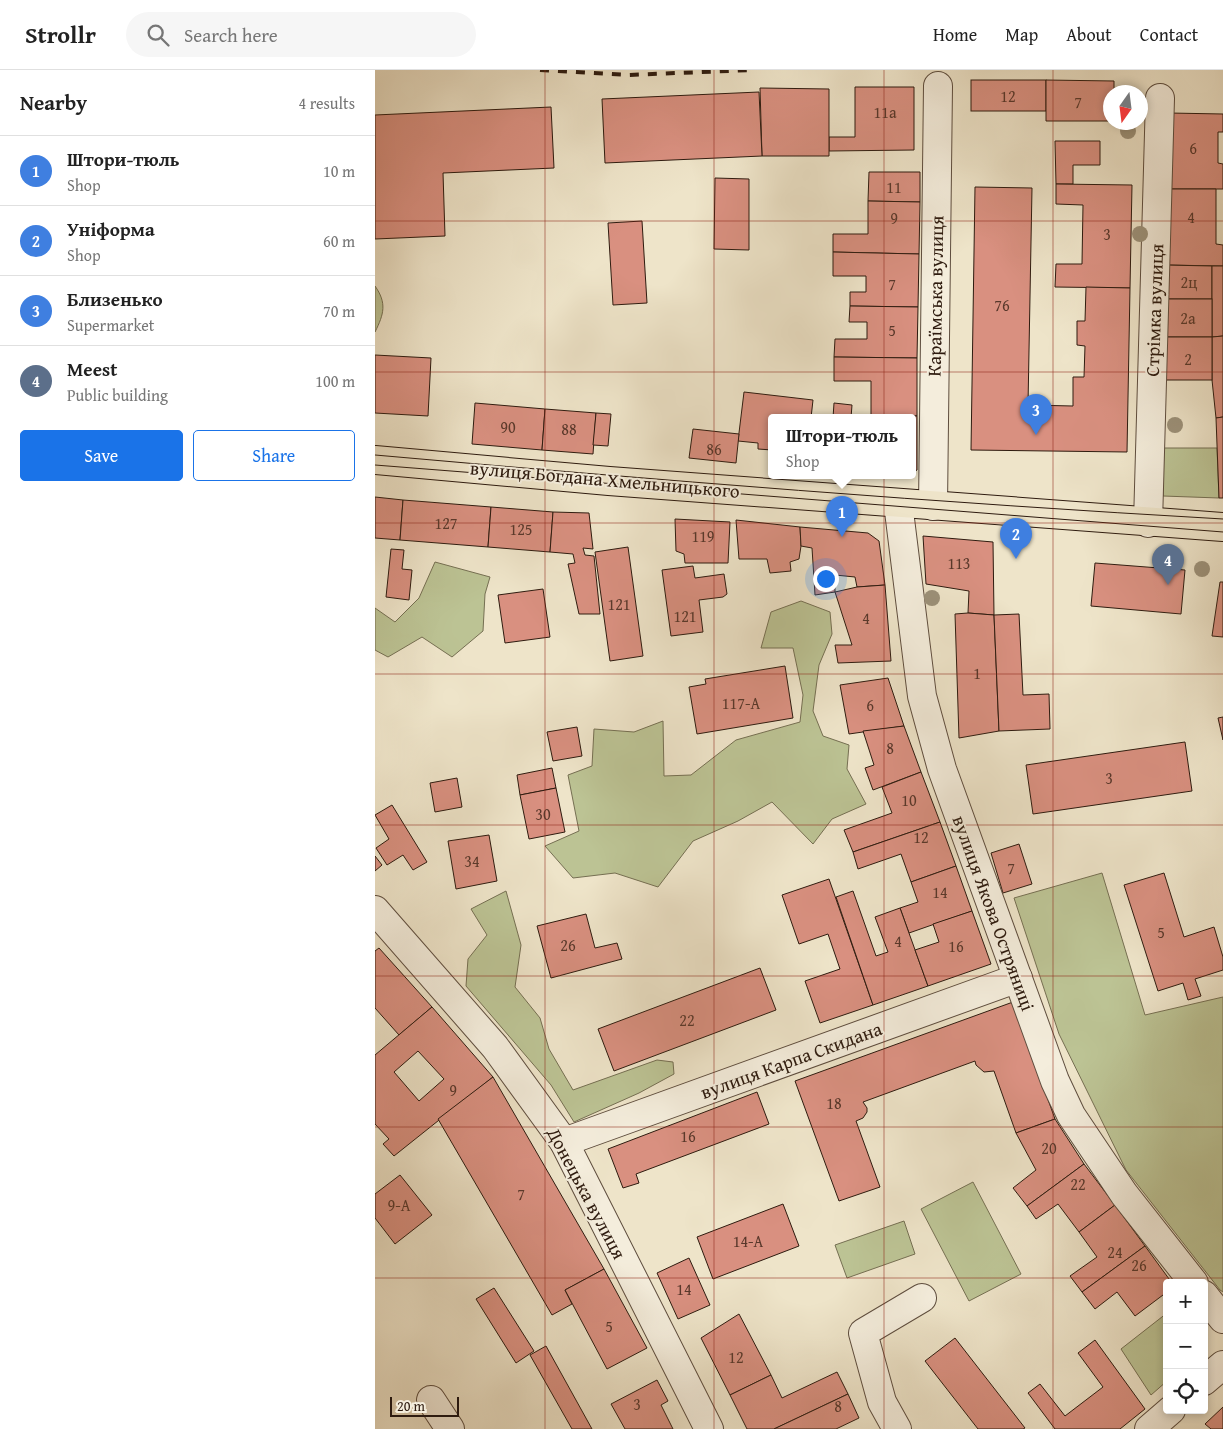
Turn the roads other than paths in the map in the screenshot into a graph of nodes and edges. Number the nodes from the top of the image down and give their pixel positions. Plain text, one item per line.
1 (938, 86) dead end
2 (1160, 98) dead end
3 (375, 460) edge
4 (898, 503) junction
5 (933, 506) junction
6 (1148, 523) junction
7 (1223, 527) edge
8 (375, 910) edge
9 (1018, 978) junction
10 (564, 1142) junction
11 (1191, 1279) edge
12 (922, 1298) dead end
13 (1208, 1300) edge
14 (1223, 1319) edge
15 (1223, 1365) edge
16 (1208, 1378) edge
17 (431, 1400) dead end
18 (1166, 1414) edge
19 (450, 1429) edge
20 (709, 1429) edge
21 (897, 1429) edge
22 (1149, 1429) edge

1 - 5 street, Караїмська вулиця
2 - 6 street, Стрімка вулиця
3 - 4 main road, вулиця Богдана Хмельницького
4 - 5 main road, вулиця Богдана Хмельницького
4 - 9 street, вулиця Якова Остряниці
5 - 6 main road, вулиця Богдана Хмельницького
6 - 7 main road, вулиця Богдана Хмельницького
8 - 10 street, Донецька вулиця
9 - 10 street, вулиця Карпа Скидана
9 - 11 street, вулиця Якова Остряниці
10 - 20 street, Донецька вулиця
12 - 21 street
13 - 14 street
15 - 16 street
17 - 19 street
18 - 22 street

